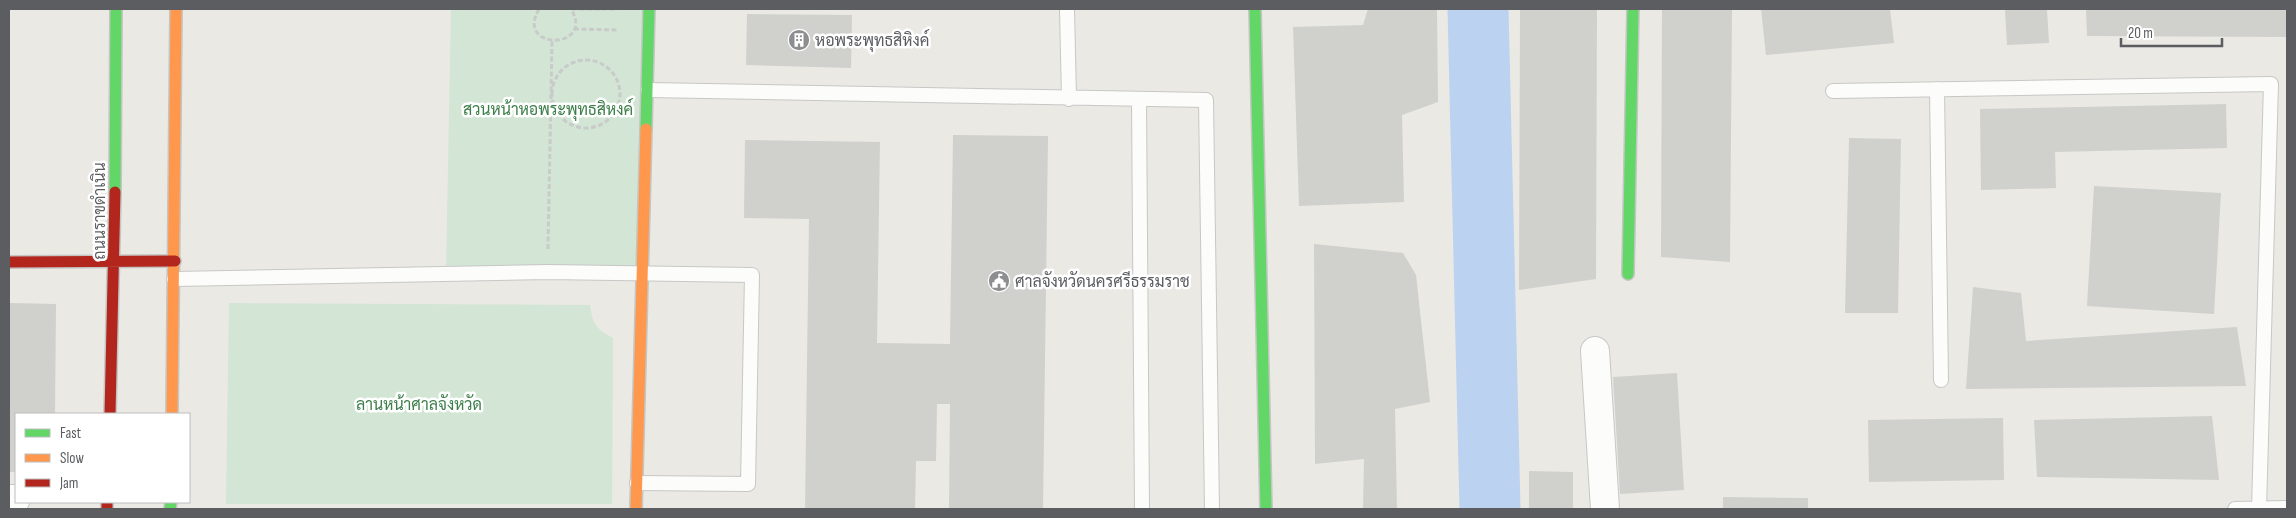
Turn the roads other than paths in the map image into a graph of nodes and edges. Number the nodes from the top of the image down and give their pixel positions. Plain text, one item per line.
1 (116, 9) edge
2 (176, 9) edge
3 (649, 9) edge
4 (1067, 9) edge
5 (1255, 9) edge
6 (1633, 9) edge
7 (1937, 89) junction
8 (648, 90) junction
9 (1833, 91) dead end
10 (1069, 99) junction
11 (1138, 99) junction
12 (115, 261) junction
13 (175, 261) junction
14 (9, 262) edge
15 (643, 273) junction
16 (1628, 274) dead end
17 (174, 279) junction
18 (1595, 351) dead end
19 (1941, 380) dead end
20 (110, 413) edge
21 (172, 413) edge
22 (637, 483) junction
23 (2287, 508) edge
24 (636, 509) edge
25 (1142, 509) edge
26 (1212, 509) edge
27 (1266, 509) edge
28 (1605, 509) edge
29 (2235, 509) edge
30 (2259, 509) edge

1 - 12 street, ถนนราขดำเนิน
2 - 13 street
3 - 8 street
4 - 10 lane
5 - 27 street
6 - 16 street
7 - 9 lane
7 - 19 lane
7 - 30 lane
8 - 10 lane
8 - 15 street
10 - 11 lane
11 - 25 lane
11 - 26 lane
12 - 13 street
12 - 14 street
12 - 20 street, ถนนราขดำเนิน
13 - 17 street
15 - 17 lane
15 - 22 street
15 - 22 lane
17 - 21 street
18 - 28 street
22 - 24 street
23 - 30 lane
29 - 30 lane

